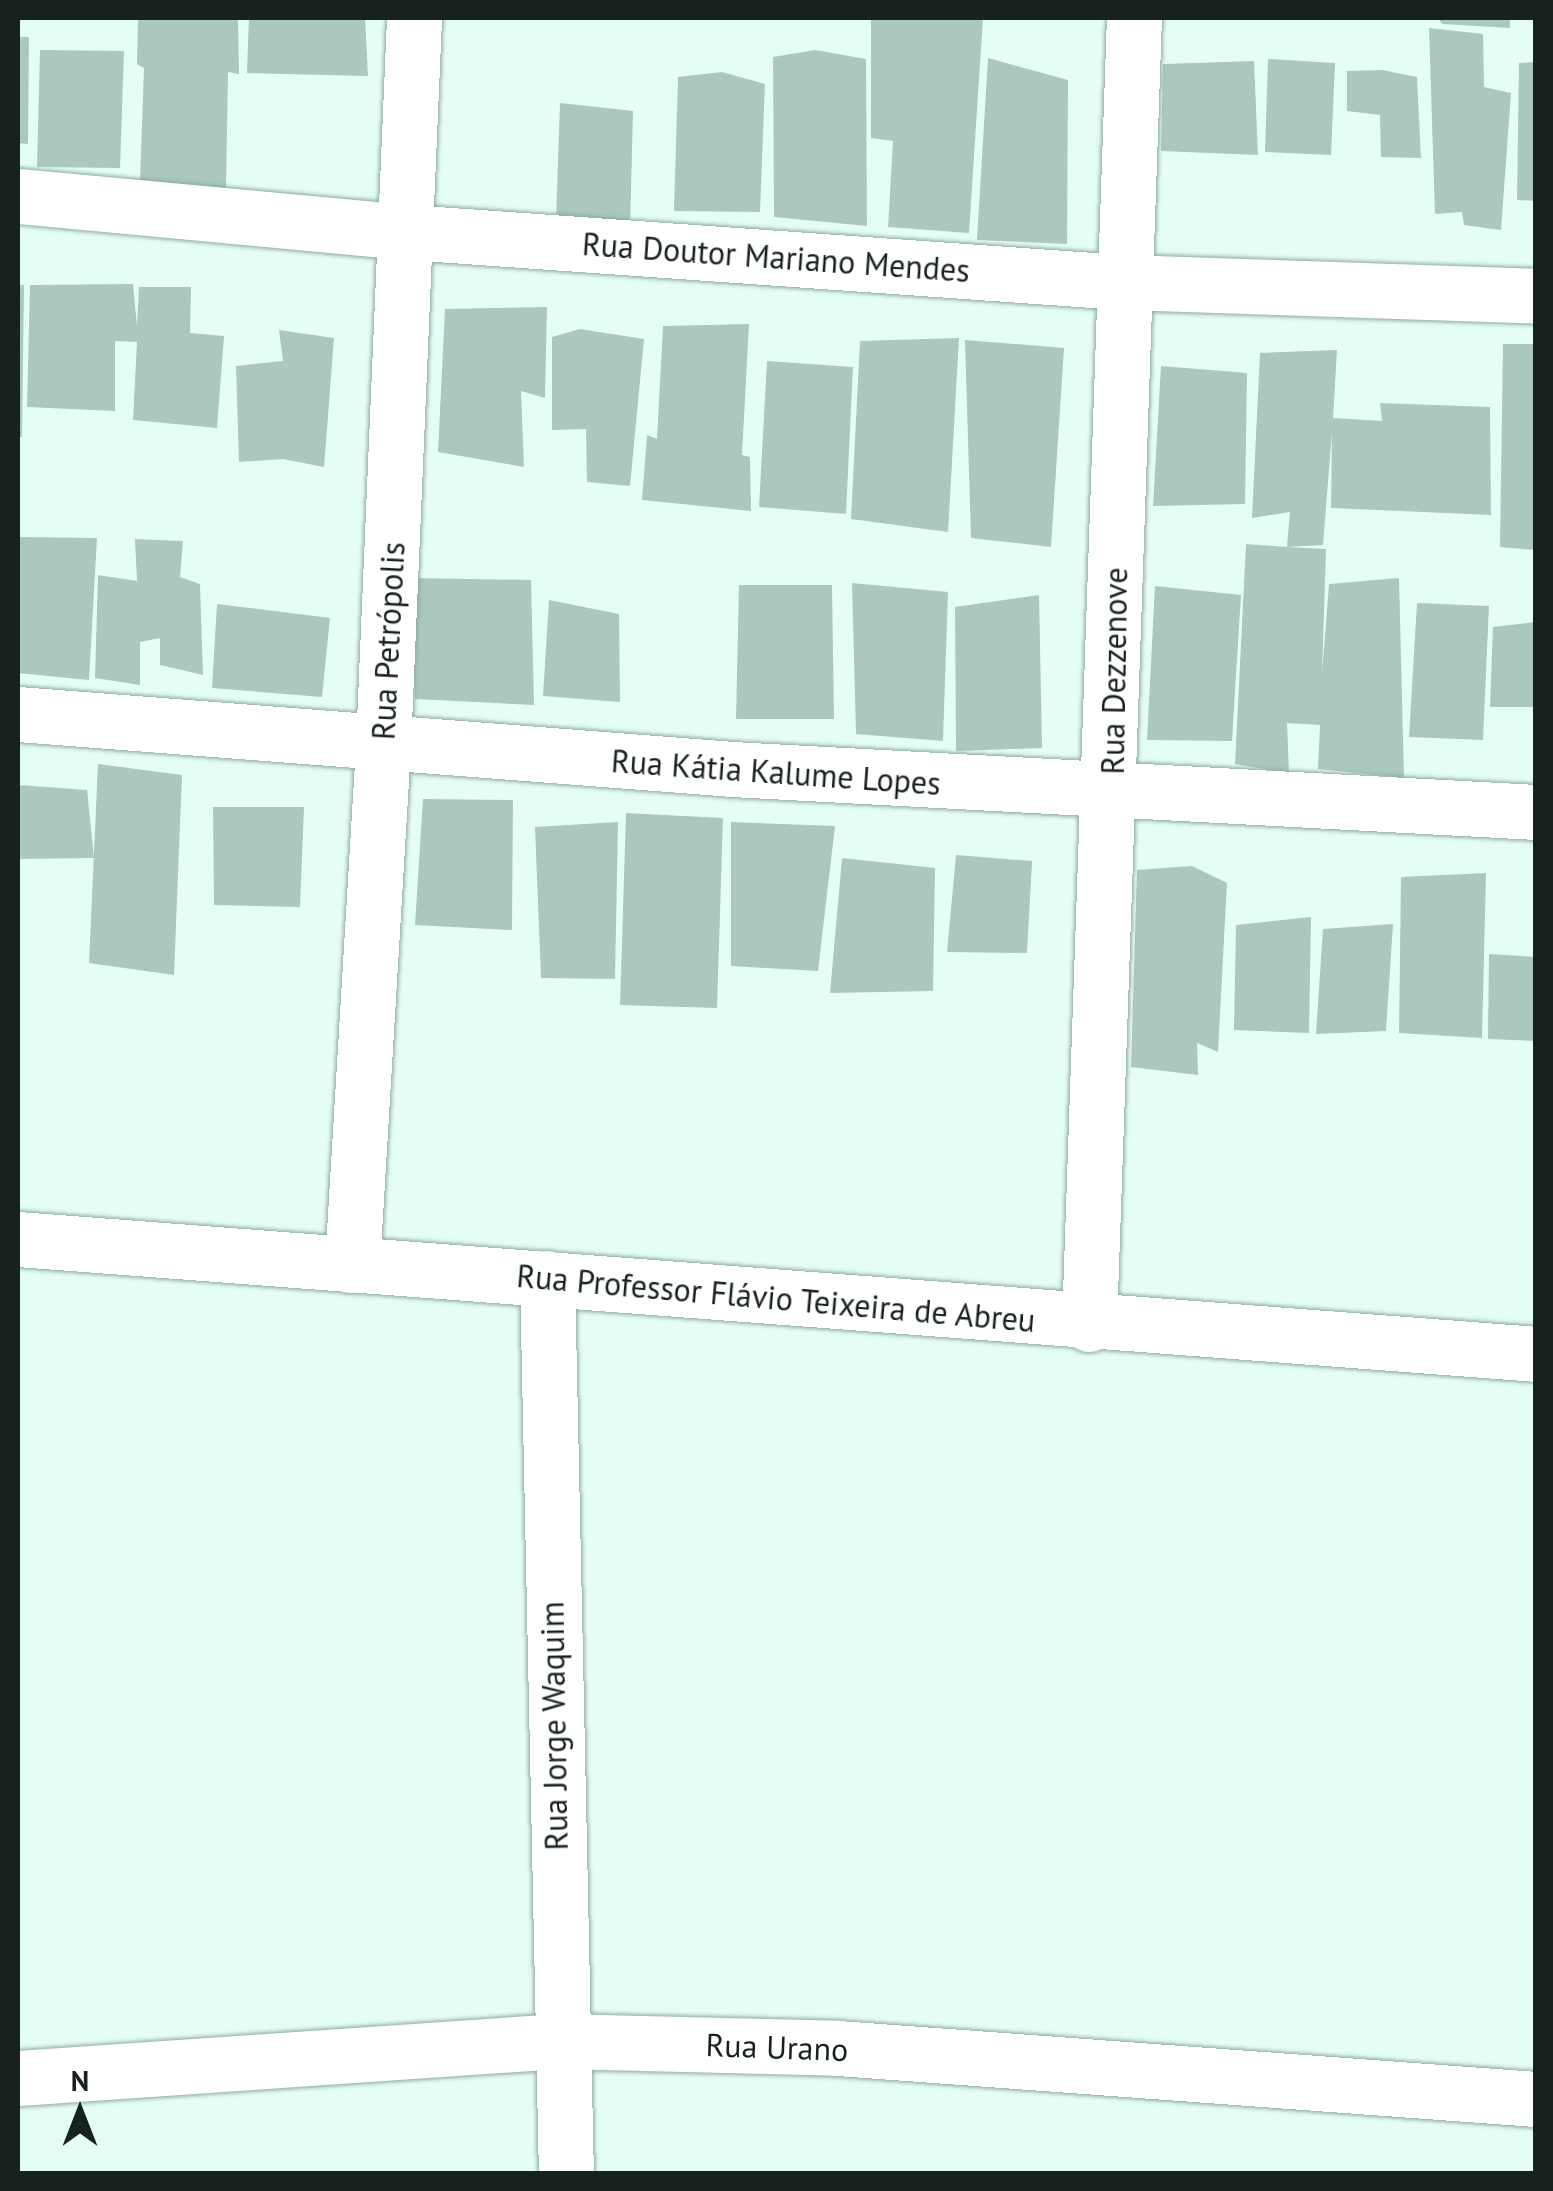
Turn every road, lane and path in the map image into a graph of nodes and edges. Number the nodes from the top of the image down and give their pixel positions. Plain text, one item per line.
1 (414, 18) edge
2 (1134, 18) edge
3 (18, 196) edge
4 (408, 232) junction
5 (1122, 282) junction
6 (1536, 296) edge
7 (18, 714) edge
8 (384, 746) junction
9 (1111, 793) junction
10 (1536, 812) edge
11 (18, 1239) edge
12 (352, 1265) junction
13 (547, 1278) junction
14 (1089, 1324) junction
15 (1536, 1354) edge
16 (560, 2042) junction
17 (18, 2078) edge
18 (1536, 2099) edge
19 (566, 2174) edge

1 - 4 street, Rua Petrópolis
2 - 5 street, Rua Dezzenove
3 - 4 street, Rua Doutor Mariano Mendes
4 - 5 street, Rua Doutor Mariano Mendes
4 - 8 street, Rua Petrópolis
5 - 6 street, Rua Doutor Mariano Mendes
5 - 9 street, Rua Dezzenove
7 - 8 street, Rua Kátia Kalume Lopes
8 - 9 street, Rua Kátia Kalume Lopes
8 - 12 street, Rua Petrópolis
9 - 10 street, Rua Kátia Kalume Lopes
9 - 14 street, Rua Dezzenove
11 - 12 street, Rua Professor Flávio Teixeira de Abreu
12 - 13 street, Rua Professor Flávio Teixeira de Abreu
13 - 14 street, Rua Professor Flávio Teixeira de Abreu
13 - 16 street, Rua Jorge Waquim
14 - 15 street, Rua Professor Flávio Teixeira de Abreu
16 - 17 street, Rua Urano
16 - 18 street, Rua Urano
16 - 19 street, Rua Jorge Waquim

